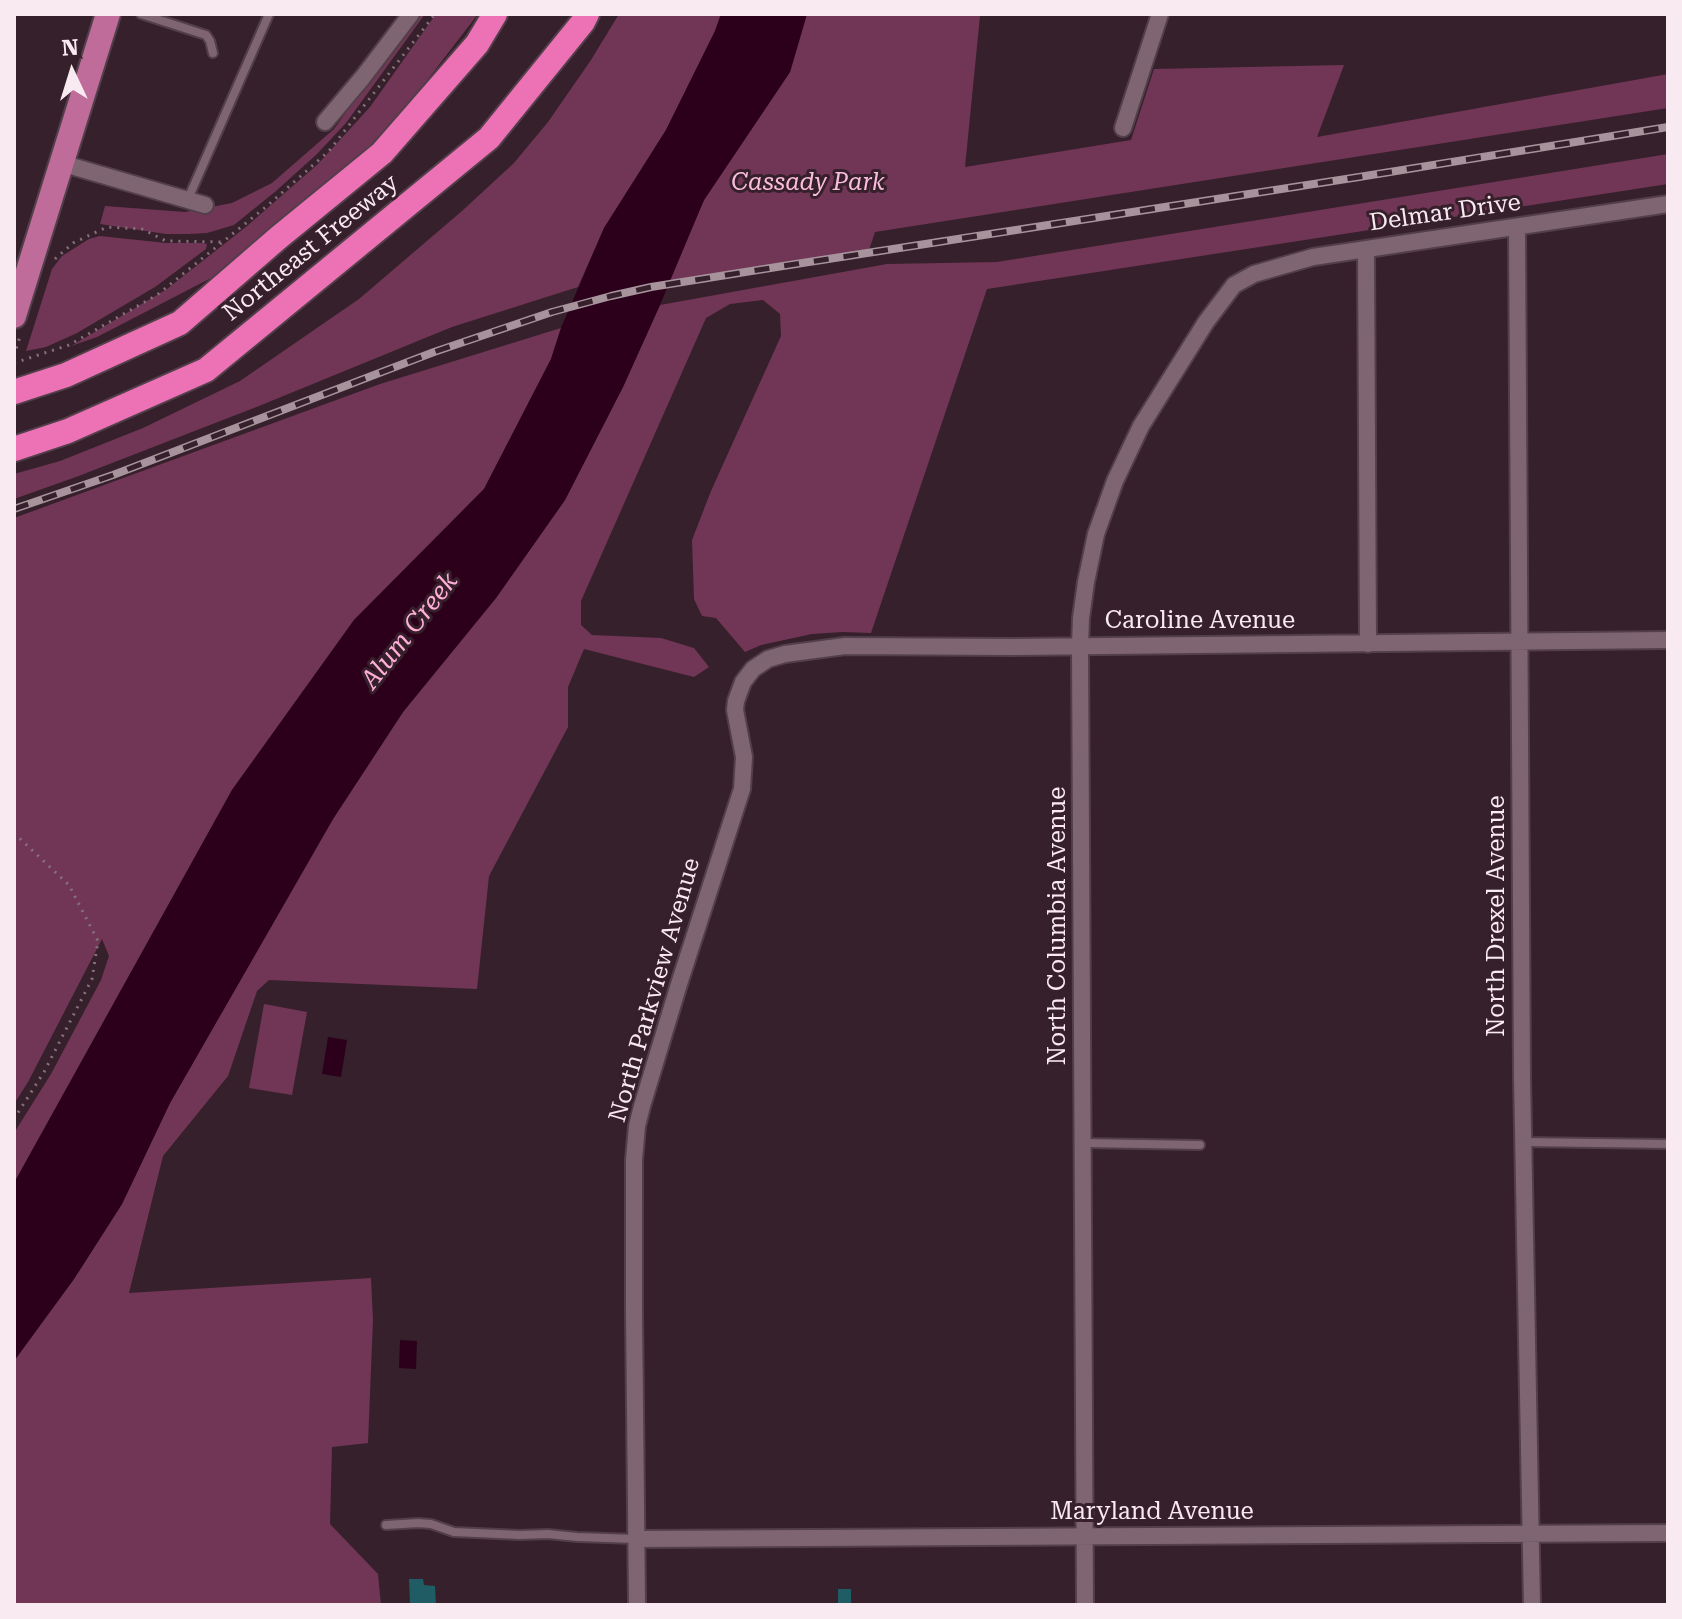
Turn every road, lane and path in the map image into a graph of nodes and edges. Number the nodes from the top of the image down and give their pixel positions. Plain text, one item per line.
1 (108, 14) edge
2 (141, 14) edge
3 (269, 14) edge
4 (411, 14) edge
5 (495, 14) edge
6 (587, 14) edge
7 (1160, 14) edge
8 (213, 53) dead end
9 (325, 122) dead end
10 (1123, 128) dead end
11 (61, 163) junction
12 (188, 200) junction
13 (1668, 204) edge
14 (205, 205) dead end
15 (1517, 227) junction
16 (1366, 249) junction
17 (32, 262) edge
18 (1234, 285) joint
19 (19, 320) edge
20 (14, 356) edge
21 (14, 363) edge
22 (14, 392) edge
23 (14, 449) edge
24 (1668, 640) edge
25 (1519, 641) junction
26 (1368, 644) junction
27 (1080, 646) junction
28 (743, 682) joint
29 (14, 833) edge
30 (14, 1119) edge
31 (1523, 1142) junction
32 (1083, 1143) junction
33 (1668, 1144) edge
34 (1200, 1145) dead end
35 (386, 1525) dead end
36 (1668, 1533) edge
37 (1530, 1534) junction
38 (1085, 1537) junction
39 (636, 1539) junction
40 (637, 1605) edge
41 (1085, 1605) edge
42 (1532, 1605) edge

1 - 11 main road
2 - 8 lane
3 - 12 lane
4 - 9 street
5 - 22 highway, Northeast Freeway
6 - 23 highway, Northeast Freeway
7 - 10 street
11 - 12 street
11 - 17 main road
12 - 14 street
13 - 15 street, Delmar Drive
15 - 16 street, Delmar Drive
15 - 25 street, North Drexel Avenue
16 - 18 street, Delmar Drive
16 - 26 street
17 - 19 main road
17 - 21 path
18 - 27 street, North Columbia Avenue
19 - 20 path
24 - 25 street, Caroline Avenue
25 - 26 street, Caroline Avenue
25 - 31 street, North Drexel Avenue
26 - 27 street, Caroline Avenue
27 - 28 street, Caroline Avenue
27 - 32 street, North Columbia Avenue
28 - 39 street, North Parkview Avenue
29 - 30 path
31 - 33 lane
31 - 37 street, North Drexel Avenue
32 - 34 lane
32 - 38 street, North Columbia Avenue
35 - 39 lane
36 - 37 street, Maryland Avenue
37 - 38 street, Maryland Avenue
37 - 42 street, North Drexel Avenue
38 - 39 street, Maryland Avenue
38 - 41 street, North Columbia Avenue
39 - 40 street, North Parkview Avenue

